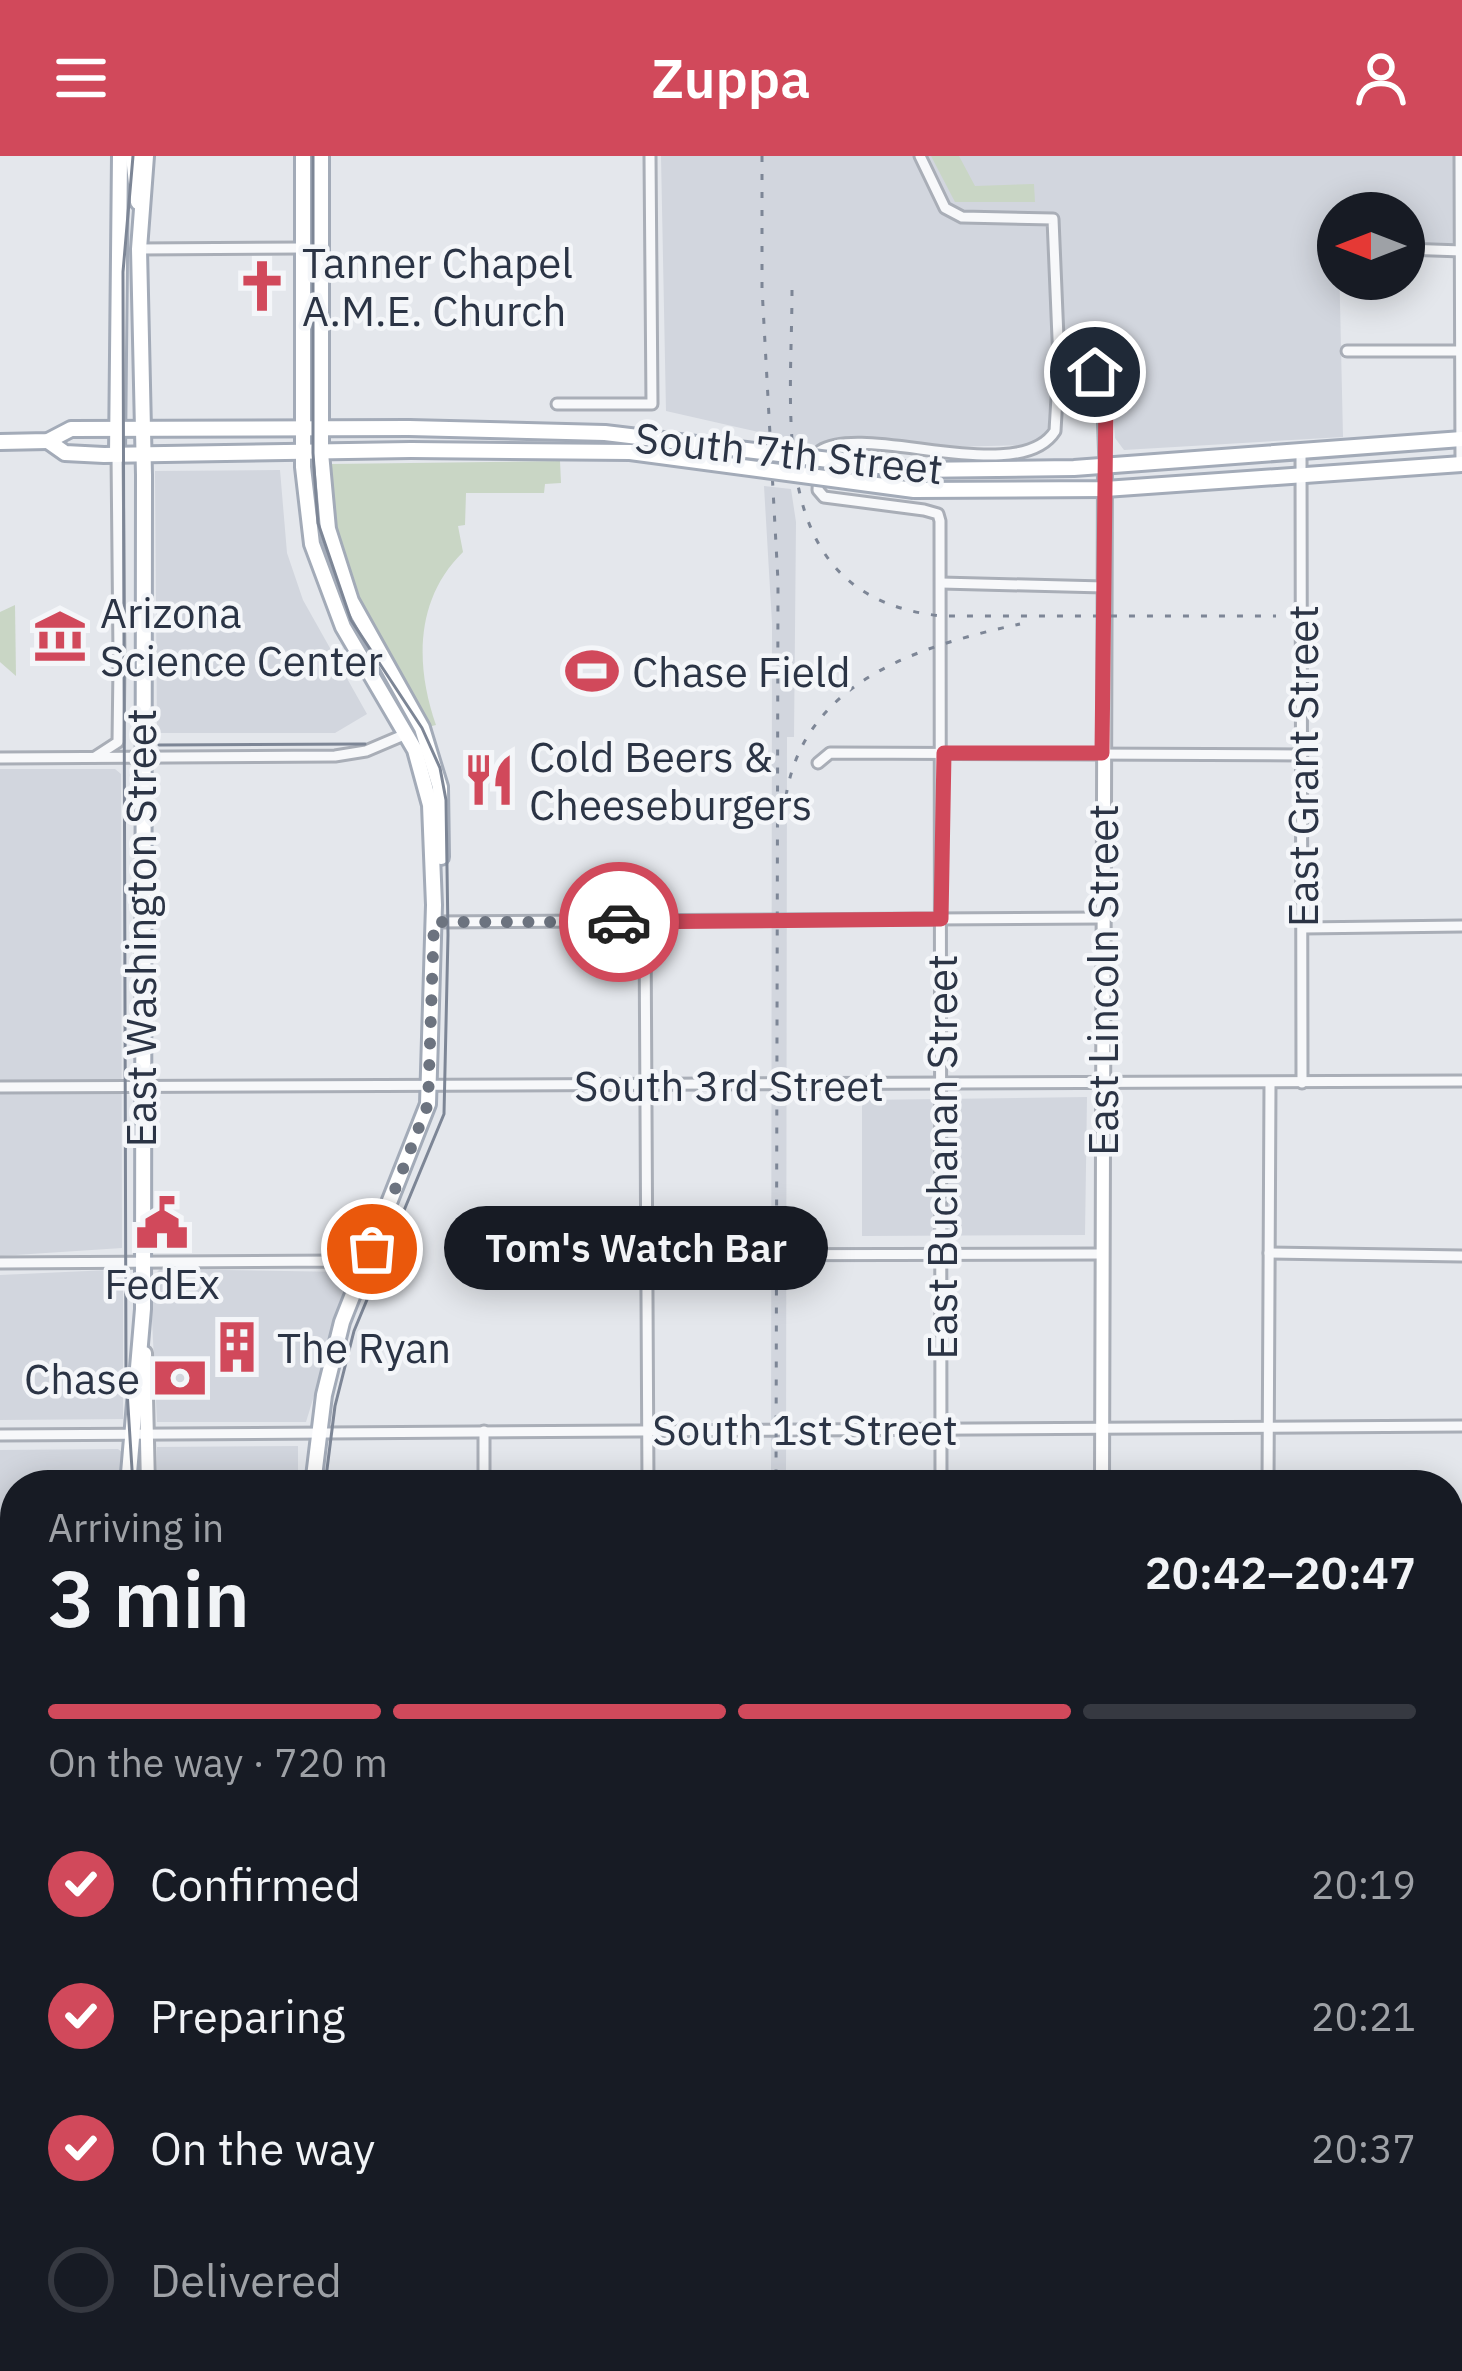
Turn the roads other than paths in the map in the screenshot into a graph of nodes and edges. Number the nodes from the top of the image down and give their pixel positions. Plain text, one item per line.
1 (120, 156) edge
2 (134, 156) edge
3 (146, 156) edge
4 (303, 156) edge
5 (321, 156) edge
6 (650, 156) edge
7 (920, 156) edge
8 (1460, 156) edge
9 (303, 248) junction
10 (139, 249) junction
11 (1425, 250) edge
12 (1461, 251) edge
13 (1347, 351) dead end
14 (1461, 351) edge
15 (1059, 362) junction
16 (557, 404) dead end
17 (303, 426) junction
18 (321, 426) junction
19 (116, 428) junction
20 (142, 428) junction
21 (1462, 439) edge
22 (48, 441) junction
23 (0, 442) edge
24 (1301, 450) junction
25 (321, 453) junction
26 (303, 454) junction
27 (117, 455) junction
28 (143, 455) junction
29 (1462, 464) edge
30 (1105, 465) junction
31 (1302, 476) junction
32 (1105, 489) junction
33 (941, 583) junction
34 (1105, 587) junction
35 (415, 730) junction
36 (944, 753) junction
37 (1102, 753) junction
38 (1302, 755) junction
39 (141, 757) junction
40 (0, 758) edge
41 (95, 758) junction
42 (818, 764) dead end
43 (434, 914) junction
44 (1103, 918) junction
45 (941, 919) junction
46 (645, 922) junction
47 (1462, 926) edge
48 (1303, 928) junction
49 (1462, 1081) edge
50 (1270, 1083) junction
51 (1302, 1083) junction
52 (941, 1084) junction
53 (1102, 1084) junction
54 (647, 1085) junction
55 (0, 1087) edge
56 (140, 1087) junction
57 (431, 1087) junction
58 (1269, 1253) junction
59 (941, 1254) junction
60 (1101, 1254) junction
61 (646, 1255) junction
62 (1462, 1256) edge
63 (140, 1261) junction
64 (0, 1263) edge
65 (363, 1268) junction
66 (1268, 1425) junction
67 (1462, 1426) edge
68 (1101, 1427) junction
69 (941, 1429) junction
70 (648, 1430) junction
71 (484, 1431) junction
72 (319, 1434) junction
73 (140, 1435) junction
74 (0, 1436) edge
75 (132, 1470) edge
76 (146, 1470) edge
77 (315, 1470) edge
78 (484, 1470) edge
79 (648, 1470) edge
80 (941, 1470) edge
81 (1102, 1470) edge
82 (1268, 1470) edge

1 - 19 main road, East Washington Street
2 - 10 main road
3 - 10 main road, East Washington Street
4 - 9 main road
5 - 18 main road
6 - 16 street
7 - 15 street
8 - 12 street
9 - 10 street
9 - 17 main road
10 - 20 main road, East Washington Street
11 - 12 street
12 - 14 street
13 - 14 street
14 - 21 street
15 - 30 street, East Lincoln Street
15 - 33 street, East Buchanan Street
17 - 18 main road, South 7th Street
17 - 20 main road, South 7th Street
17 - 26 main road
18 - 25 main road
18 - 30 main road, South 7th Street, bridge
19 - 20 main road, South 7th Street
19 - 22 main road, South 7th Street
19 - 27 main road, East Washington Street
20 - 28 main road, East Washington Street
21 - 24 main road, South 7th Street
21 - 29 street
22 - 23 main road
22 - 27 main road, South 7th Street
24 - 30 main road, South 7th Street
24 - 31 street, East Grant Street
25 - 26 main road, South 7th Street
25 - 32 main road, South 7th Street, bridge
25 - 35 main road
26 - 28 main road, South 7th Street
26 - 35 main road
27 - 28 main road, South 7th Street
27 - 41 street, East Washington Street
28 - 39 main road, East Washington Street
29 - 31 main road, South 7th Street
30 - 32 main road, East Lincoln Street
31 - 32 main road, South 7th Street
31 - 38 street, East Grant Street
32 - 34 main road, East Lincoln Street
33 - 34 street
33 - 36 street, East Buchanan Street
34 - 37 main road, East Lincoln Street
35 - 39 street
35 - 43 main road
36 - 37 street
36 - 42 street
36 - 45 street, East Buchanan Street
37 - 38 street
37 - 44 main road, East Lincoln Street
38 - 48 street, East Grant Street
39 - 41 street
39 - 56 main road, East Washington Street
40 - 41 street
43 - 46 street
43 - 57 main road
44 - 45 street
44 - 53 main road, East Lincoln Street
45 - 46 street
45 - 52 street, East Buchanan Street
46 - 54 street
47 - 48 street
48 - 51 street, East Grant Street
49 - 51 street, South 3rd Street
50 - 51 street, South 3rd Street
50 - 53 street, South 3rd Street
50 - 58 street
52 - 53 street, South 3rd Street
52 - 54 street, South 3rd Street
52 - 59 street, East Buchanan Street
53 - 60 main road, East Lincoln Street
54 - 57 street, South 3rd Street
54 - 61 street
55 - 56 street, South 3rd Street
56 - 57 street, South 3rd Street
56 - 63 main road, East Washington Street
57 - 65 main road
58 - 62 street
58 - 66 street
59 - 60 street
59 - 61 street
59 - 69 street, East Buchanan Street
60 - 68 main road, East Lincoln Street
61 - 70 street
63 - 64 street
63 - 65 street
63 - 73 main road, East Washington Street
65 - 72 main road
66 - 67 street, South 1st Street
66 - 68 street, South 1st Street
66 - 82 street
68 - 69 street, South 1st Street
68 - 81 main road, East Lincoln Street
69 - 70 street, South 1st Street
69 - 80 street, East Buchanan Street
70 - 71 street, South 1st Street
70 - 79 street
71 - 72 street, South 1st Street
71 - 78 street
72 - 73 street, South 1st Street
72 - 77 main road
73 - 74 street, South 1st Street
73 - 75 main road, East Washington Street
73 - 76 main road

